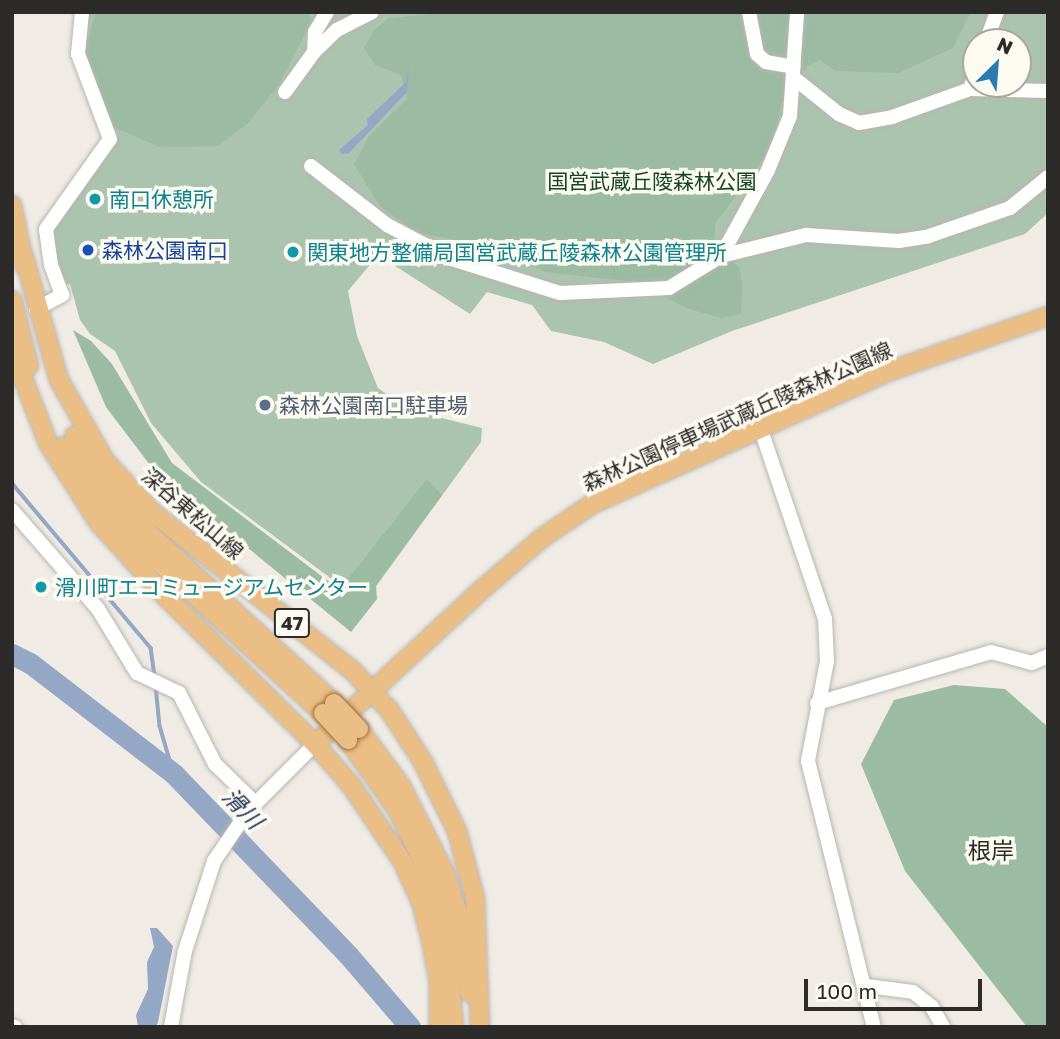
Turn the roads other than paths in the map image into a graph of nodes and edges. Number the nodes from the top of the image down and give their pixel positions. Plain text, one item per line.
1 (82, 12) edge
2 (327, 12) edge
3 (372, 12) edge
4 (749, 12) edge
5 (797, 12) edge
6 (314, 52) junction
7 (794, 73) junction
8 (285, 92) dead end
9 (962, 92) edge
10 (311, 166) dead end
11 (1048, 177) edge
12 (12, 205) edge
13 (721, 256) junction
14 (24, 257) junction
15 (12, 300) edge
16 (36, 309) junction
17 (1048, 316) edge
18 (12, 350) edge
19 (760, 427) junction
20 (12, 510) edge
21 (1048, 656) edge
22 (374, 692) junction
23 (817, 703) junction
24 (328, 708) junction
25 (354, 734) junction
26 (315, 744) junction
27 (250, 808) junction
28 (867, 986) junction
29 (171, 1027) edge
30 (439, 1027) edge
31 (454, 1027) edge
32 (470, 1027) edge
33 (480, 1027) edge
34 (874, 1027) edge
35 (943, 1027) edge

1 - 16 street
2 - 6 street
3 - 6 street
4 - 7 street
5 - 7 street
6 - 8 street
7 - 9 street
7 - 13 street
10 - 13 street
11 - 13 street
12 - 14 main road, 深谷東松山線 / 47
14 - 16 main road, 深谷東松山線 / 47
14 - 24 main road, 深谷東松山線 / 47
15 - 24 main road, 深谷東松山線 / 47
16 - 22 main road, 深谷東松山線 / 47
17 - 19 main road, 森林公園停車場武蔵丘陵森林公園線
18 - 26 main road
19 - 22 main road, 森林公園停車場武蔵丘陵森林公園線
19 - 23 street
20 - 27 street
21 - 23 street
22 - 26 main road, 森林公園停車場武蔵丘陵森林公園線
22 - 33 main road, 深谷東松山線 / 47
23 - 28 street
24 - 25 main road, 深谷東松山線 / 47, bridge
25 - 31 main road, 深谷東松山線 / 47
25 - 32 main road, 深谷東松山線 / 47
26 - 27 street
26 - 30 main road
27 - 29 street
28 - 34 street
28 - 35 street

